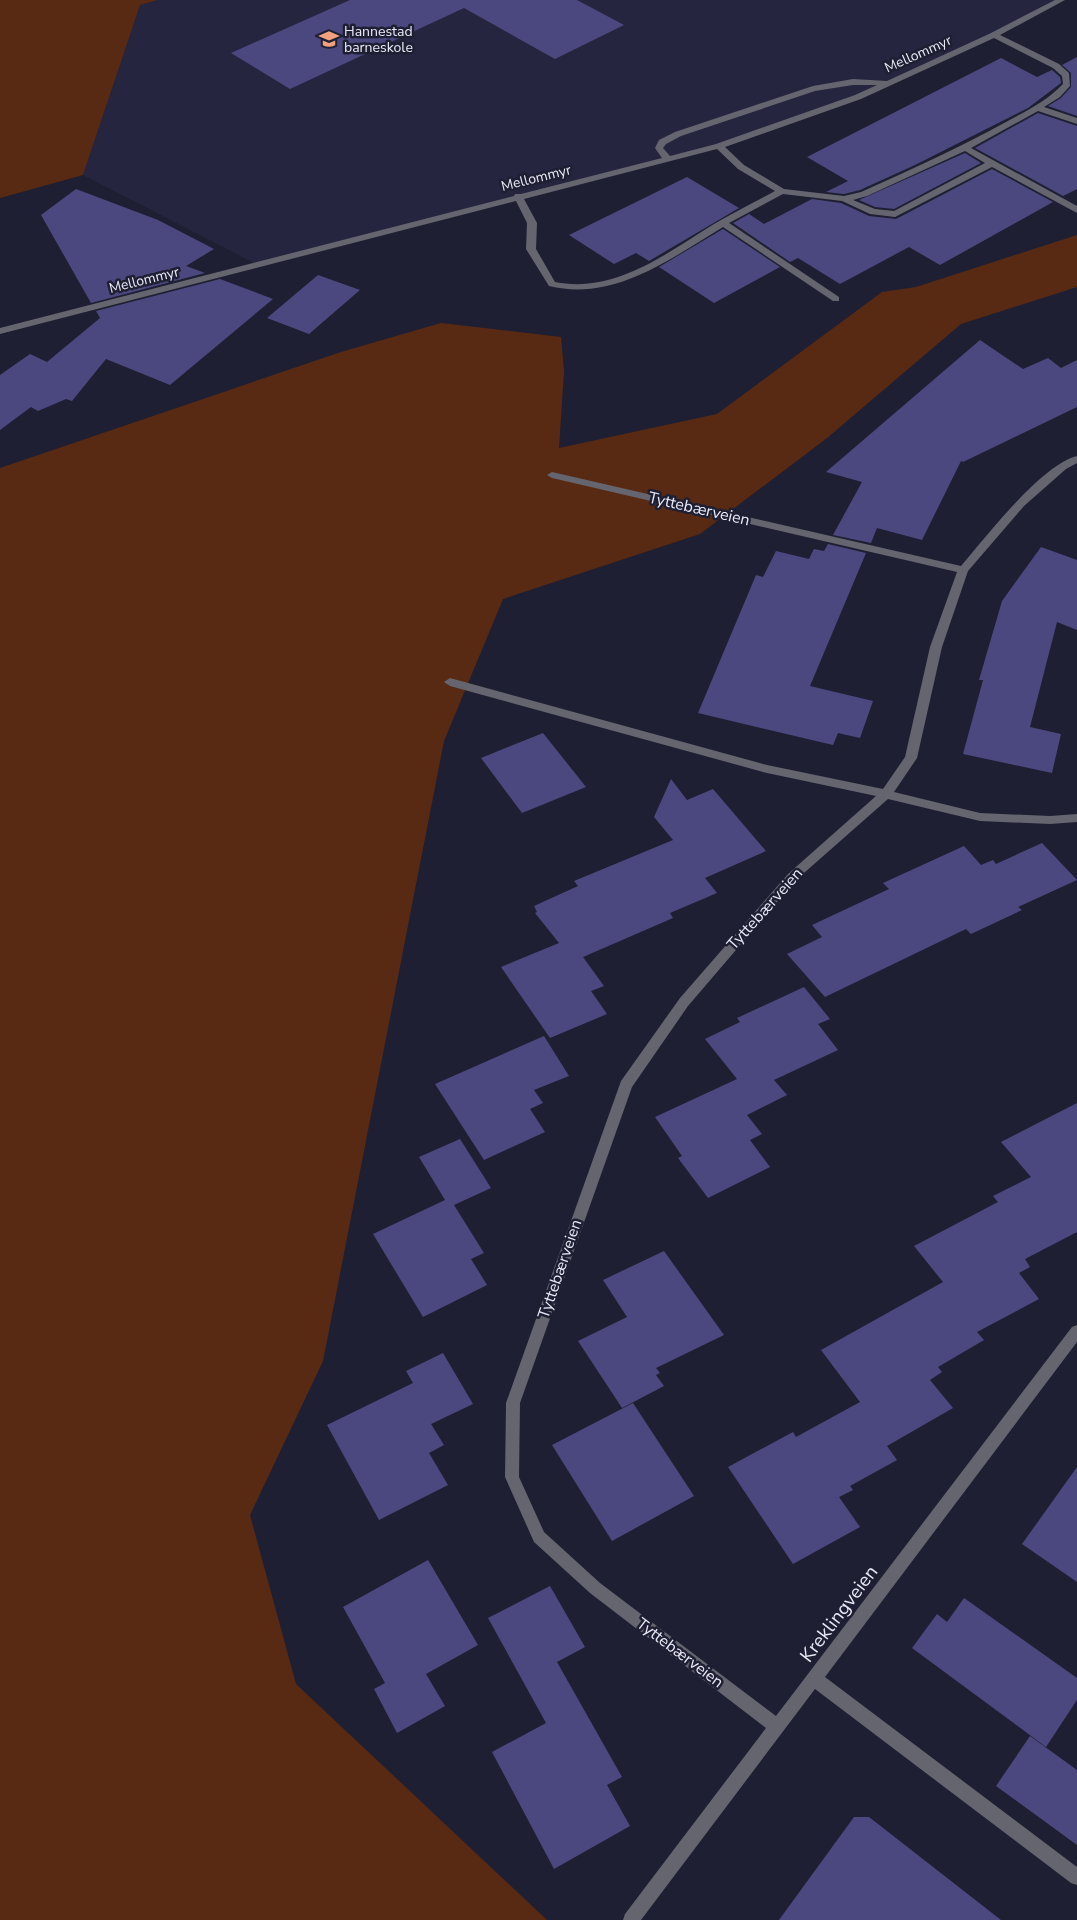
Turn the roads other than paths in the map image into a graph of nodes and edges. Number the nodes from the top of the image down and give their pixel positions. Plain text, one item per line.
1 (1061, 0) edge
2 (994, 35) junction
3 (888, 83) junction
4 (1037, 108) junction
5 (1077, 121) edge
6 (719, 146) junction
7 (965, 148) junction
8 (668, 159) junction
9 (992, 163) junction
10 (782, 191) junction
11 (518, 196) junction
12 (844, 199) junction
13 (1077, 210) edge
14 (723, 223) junction
15 (836, 298) dead end
16 (0, 331) edge
17 (1077, 459) edge
18 (552, 475) dead end
19 (963, 570) junction
20 (450, 682) dead end
21 (886, 794) junction
22 (1077, 818) edge
23 (1077, 1331) edge
24 (816, 1679) junction
25 (778, 1727) junction
26 (1077, 1878) edge
27 (631, 1920) edge

1 - 2 street, Mellommyr
2 - 3 street, Mellommyr
2 - 4 street
3 - 6 street, Mellommyr
3 - 8 street
4 - 5 street
4 - 7 street
6 - 8 street, Mellommyr
6 - 10 street
7 - 9 street
7 - 12 street
8 - 11 street, Mellommyr
9 - 12 street
9 - 13 street
10 - 12 street
10 - 14 street
11 - 14 street
11 - 16 street, Mellommyr
14 - 15 street
17 - 19 street, Tyttebærveien
18 - 19 street, Tyttebærveien
19 - 21 street, Tyttebærveien
20 - 21 street
21 - 22 street
21 - 25 street, Tyttebærveien
23 - 24 street, Kreklingveien
24 - 25 street, Kreklingveien
24 - 26 street
25 - 27 street, Kreklingveien

